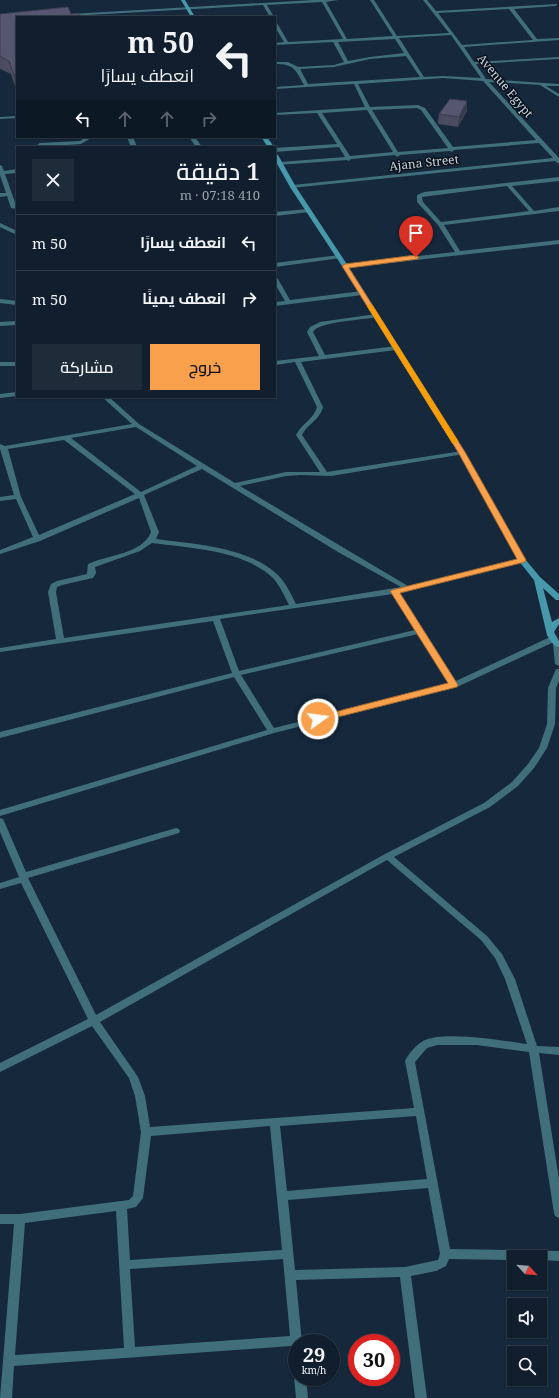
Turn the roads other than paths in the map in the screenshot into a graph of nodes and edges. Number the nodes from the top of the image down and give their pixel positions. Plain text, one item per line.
1 (183, 0) edge
2 (336, 0) edge
3 (372, 0) edge
4 (425, 0) edge
5 (551, 0) edge
6 (323, 1) edge
7 (278, 2) edge
8 (264, 4) junction
9 (555, 5) junction
10 (188, 8) junction
11 (510, 8) junction
12 (559, 9) edge
13 (435, 12) junction
14 (63, 16) edge
15 (192, 16) edge
16 (271, 16) edge
17 (276, 25) edge
18 (452, 34) junction
19 (396, 37) junction
20 (559, 39) edge
21 (346, 40) junction
22 (335, 41) junction
23 (536, 41) junction
24 (276, 44) edge
25 (287, 44) junction
26 (461, 46) junction
27 (408, 54) junction
28 (559, 58) edge
29 (276, 63) edge
30 (347, 63) junction
31 (472, 63) junction
32 (296, 68) junction
33 (422, 77) junction
34 (484, 79) junction
35 (355, 82) junction
36 (541, 84) junction
37 (559, 85) edge
38 (307, 86) junction
39 (276, 88) edge
40 (559, 96) edge
41 (368, 108) junction
42 (319, 112) junction
43 (276, 114) edge
44 (16, 117) edge
45 (0, 118) edge
46 (88, 138) edge
47 (540, 141) junction
48 (340, 145) junction
49 (41, 146) edge
50 (276, 150) edge
51 (452, 150) junction
52 (397, 155) junction
53 (276, 157) edge
54 (349, 159) junction
55 (558, 161) edge
56 (280, 164) junction
57 (16, 171) edge
58 (1, 174) edge
59 (559, 179) edge
60 (508, 184) junction
61 (293, 187) junction
62 (8, 194) junction
63 (0, 195) edge
64 (14, 208) dead end
65 (559, 209) edge
66 (308, 210) junction
67 (533, 213) junction
68 (276, 214) edge
69 (440, 224) junction
70 (0, 225) edge
71 (16, 233) edge
72 (559, 242) edge
73 (458, 252) junction
74 (339, 257) junction
75 (276, 265) edge
76 (345, 266) junction
77 (276, 281) edge
78 (362, 293) junction
79 (0, 301) edge
80 (288, 302) junction
81 (16, 303) edge
82 (276, 304) edge
83 (376, 316) junction
84 (16, 323) edge
85 (0, 324) edge
86 (396, 348) junction
87 (323, 357) junction
88 (297, 360) junction
89 (276, 363) edge
90 (0, 364) edge
91 (16, 364) edge
92 (16, 394) edge
93 (0, 396) edge
94 (106, 398) edge
95 (137, 425) junction
96 (65, 437) junction
97 (2, 447) edge
98 (462, 452) junction
99 (202, 466) junction
100 (324, 474) junction
101 (234, 485) junction
102 (141, 495) junction
103 (18, 497) junction
104 (0, 499) edge
105 (37, 539) junction
106 (151, 541) junction
107 (0, 552) edge
108 (522, 560) junction
109 (537, 579) junction
110 (409, 589) junction
111 (395, 591) junction
112 (559, 598) edge
113 (294, 607) junction
114 (216, 619) junction
115 (559, 620) edge
116 (419, 631) junction
117 (551, 631) junction
118 (60, 640) junction
119 (556, 643) edge
120 (0, 650) edge
121 (559, 664) edge
122 (559, 671) edge
123 (236, 674) junction
124 (454, 685) junction
125 (559, 716) edge
126 (551, 724) junction
127 (272, 731) junction
128 (0, 735) edge
129 (0, 813) edge
130 (0, 820) edge
131 (176, 831) dead end
132 (388, 856) junction
133 (24, 878) junction
134 (0, 886) edge
135 (94, 1021) junction
136 (534, 1050) junction
137 (559, 1051) edge
138 (0, 1068) edge
139 (420, 1112) junction
140 (275, 1122) junction
141 (146, 1132) junction
142 (554, 1151) edge
143 (433, 1183) junction
144 (282, 1196) junction
145 (121, 1206) junction
146 (559, 1213) edge
147 (0, 1219) edge
148 (20, 1219) junction
149 (288, 1254) junction
150 (446, 1254) junction
151 (559, 1256) edge
152 (124, 1265) junction
153 (405, 1272) junction
154 (290, 1275) junction
155 (296, 1334) edge
156 (288, 1344) edge
157 (130, 1352) junction
158 (9, 1361) junction
159 (301, 1386) edge
160 (6, 1398) edge
161 (302, 1398) edge
162 (421, 1398) edge

1 - 10 main road
2 - 6 street
3 - 19 street
4 - 13 street, Avenue Egypt
5 - 9 street
6 - 7 street
6 - 21 street
7 - 8 street
8 - 10 street
8 - 16 street
9 - 11 street
9 - 12 street
10 - 14 street
10 - 15 main road
11 - 13 street
11 - 23 street
13 - 18 street, Avenue Egypt
17 - 25 street
18 - 19 street
18 - 26 street, Avenue Egypt
19 - 21 street
19 - 27 street
20 - 23 street
21 - 22 street
22 - 25 street
22 - 30 street
23 - 26 street
24 - 25 street
26 - 31 street, Avenue Egypt
27 - 30 street
27 - 33 street
28 - 31 street
29 - 32 street
30 - 32 street
31 - 34 street, Avenue Egypt
32 - 38 street
33 - 34 street
33 - 35 street
34 - 36 street
34 - 47 street, Avenue Egypt
35 - 38 street
35 - 41 street
36 - 37 street
36 - 40 street
38 - 39 street
41 - 42 street
41 - 51 street
41 - 52 street
42 - 43 street
42 - 48 street
44 - 45 street
46 - 49 street
47 - 51 street
47 - 55 street, Avenue Egypt
48 - 50 street
48 - 54 street
51 - 52 street
52 - 54 street
53 - 56 main road
54 - 56 street
55 - 61 street, Ajana Street
56 - 61 main road
57 - 58 street
58 - 62 street
59 - 60 street
60 - 67 street
60 - 69 street
61 - 66 main road
62 - 63 street
62 - 64 street
65 - 67 street
66 - 68 street
66 - 74 main road
67 - 69 street
69 - 73 street
70 - 71 street
72 - 73 street
73 - 76 street
74 - 75 street
74 - 76 main road
76 - 78 main road
77 - 80 street
78 - 80 street
78 - 83 main road
79 - 81 street
80 - 82 street
83 - 86 main road
83 - 87 street
84 - 85 street
86 - 87 street
86 - 98 main road
87 - 88 street
88 - 89 street
88 - 100 street
90 - 91 street
92 - 93 street
94 - 95 street
95 - 96 street
95 - 99 street
96 - 97 street
96 - 102 street
97 - 103 street
98 - 100 street
98 - 108 main road
99 - 101 street
99 - 102 street
100 - 101 street
101 - 110 street
102 - 105 street
102 - 106 street
103 - 104 street
103 - 105 street
105 - 107 street
106 - 113 street
106 - 118 street
108 - 109 main road
108 - 110 street
109 - 112 main road
109 - 117 main road
110 - 111 street
111 - 113 street
111 - 116 street
113 - 114 street
114 - 118 street
114 - 123 street
115 - 117 main road
116 - 123 street
116 - 124 street
117 - 119 main road
118 - 120 street
119 - 121 street
119 - 124 street
122 - 126 street
123 - 127 street
123 - 128 street
124 - 127 street
125 - 126 street
126 - 132 street
127 - 129 street
130 - 133 street
131 - 133 street
132 - 135 street
132 - 136 street
133 - 134 street
133 - 135 street
135 - 138 street
135 - 141 street
136 - 137 street
136 - 139 street
136 - 142 street
139 - 140 street
139 - 143 street
140 - 141 street
140 - 144 street
141 - 145 street
142 - 146 street
143 - 144 street
143 - 150 street
144 - 149 street
145 - 148 street
145 - 152 street
147 - 148 street
148 - 158 street
149 - 152 street
149 - 154 street
150 - 151 street
150 - 153 street
152 - 157 street
153 - 154 street
153 - 162 street
154 - 155 street
156 - 157 street
157 - 158 street
158 - 160 street
159 - 161 street

